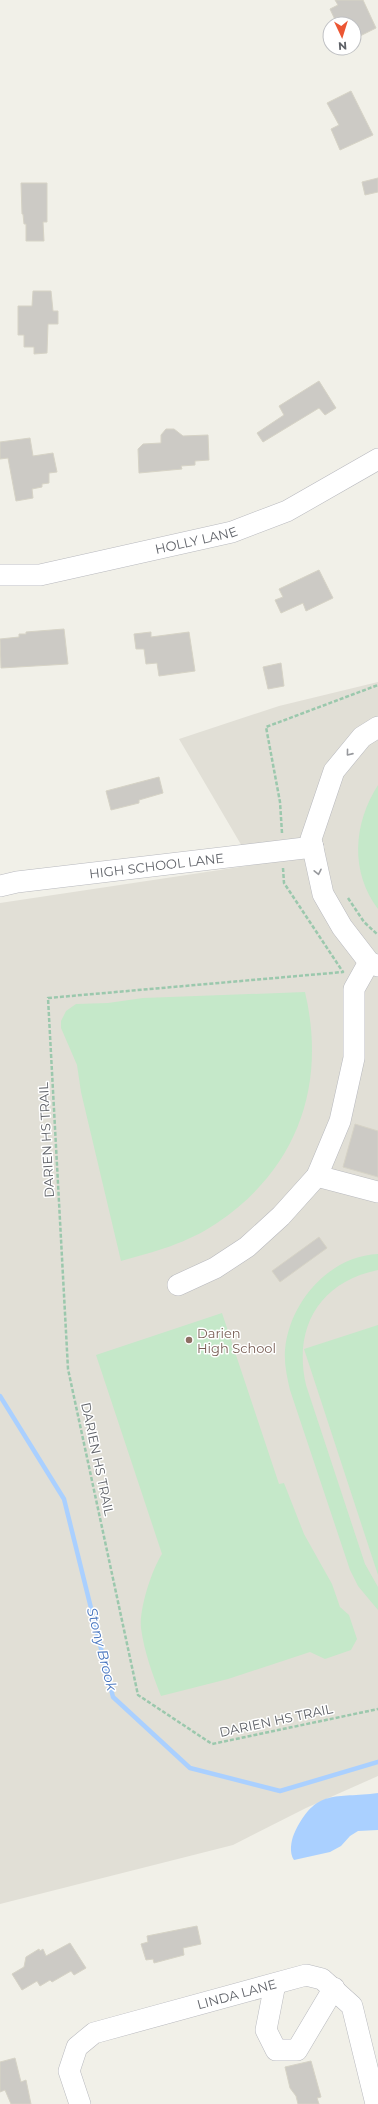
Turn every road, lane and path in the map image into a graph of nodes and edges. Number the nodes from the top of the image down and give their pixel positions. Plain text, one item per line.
1 (378, 459) edge
2 (0, 575) edge
3 (378, 685) edge
4 (378, 727) edge
5 (313, 847) junction
6 (282, 851) junction
7 (0, 886) edge
8 (346, 896) dead end
9 (378, 935) edge
10 (373, 964) edge
11 (317, 1176) junction
12 (378, 1192) edge
13 (178, 1285) dead end
14 (378, 1709) edge
15 (275, 1984) junction
16 (334, 1988) junction
17 (80, 2104) edge
18 (376, 2104) edge

1 - 2 street, HOLLY LANE
3 - 6 path, DARIEN HS TRAIL
4 -> 5 street
5 - 6 street, HIGH SCHOOL LANE
5 -> 10 street
6 - 7 street, HIGH SCHOOL LANE
6 - 14 path, DARIEN HS TRAIL
8 - 9 path
10 - 11 street
11 - 12 street
11 - 13 street
15 - 16 street, LINDA LANE
15 - 16 street
15 - 17 street, LINDA LANE
16 - 18 street, LINDA LANE

